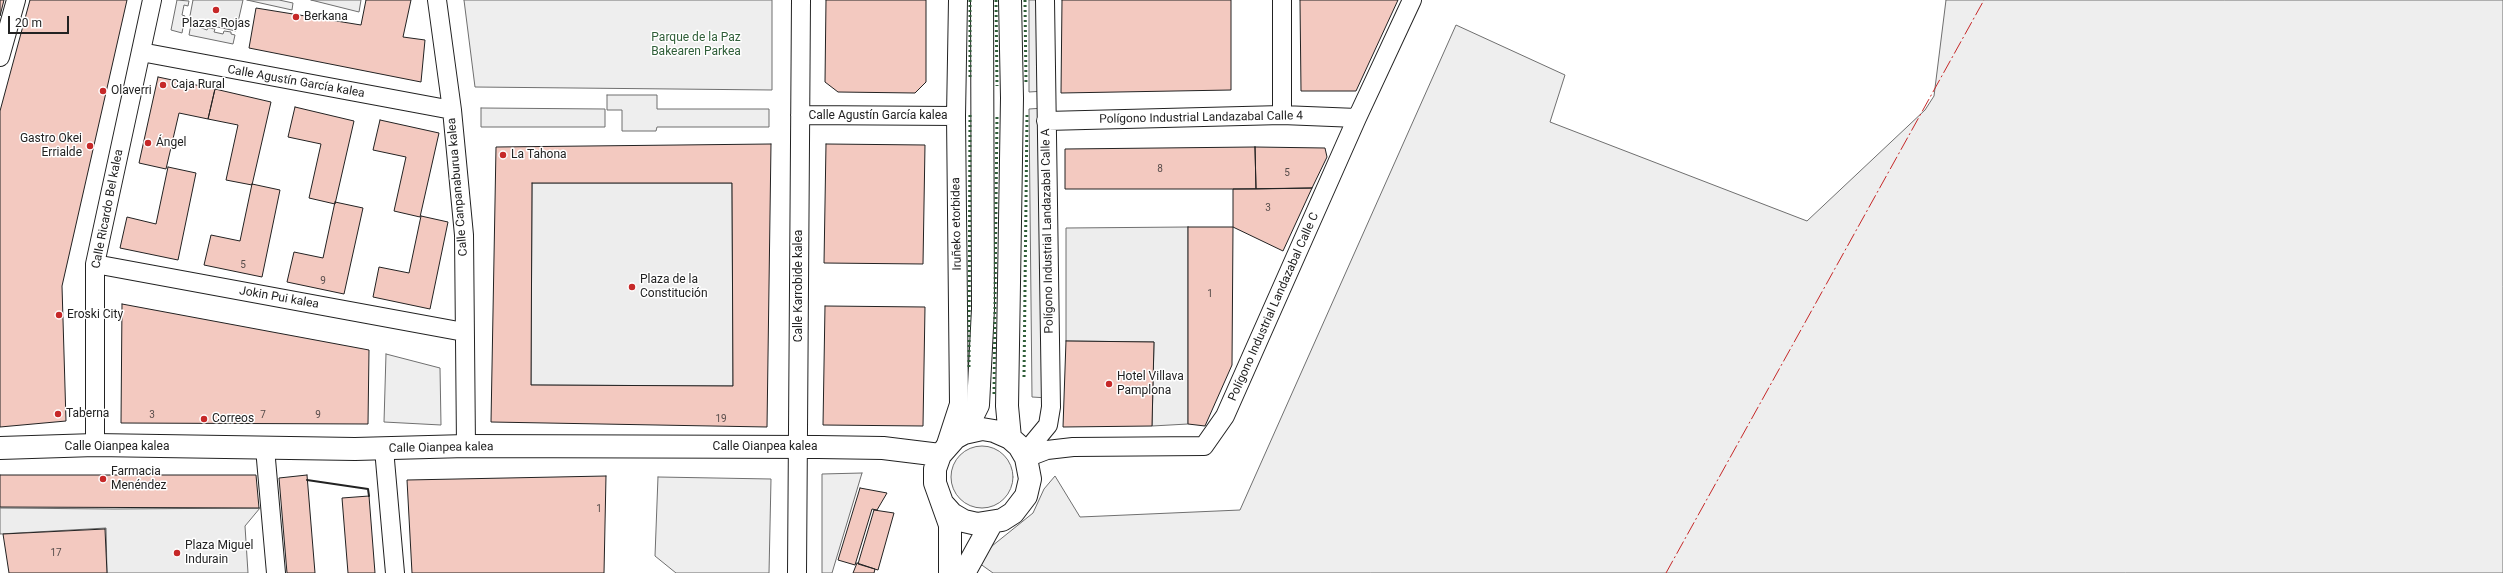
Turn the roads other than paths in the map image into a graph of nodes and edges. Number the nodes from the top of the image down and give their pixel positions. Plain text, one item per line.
1 (16, 0) edge
2 (152, 0) edge
3 (437, 0) edge
4 (801, 0) edge
5 (958, 0) edge
6 (982, 0) edge
7 (1010, 0) edge
8 (1045, 0) edge
9 (1282, 0) edge
10 (1412, 0) edge
11 (141, 52) junction
12 (0, 58) edge
13 (452, 110) junction
14 (800, 115) junction
15 (1282, 115) junction
16 (956, 116) junction
17 (1357, 118) junction
18 (1046, 121) junction
19 (95, 264) junction
20 (464, 332) junction
21 (964, 433) junction
22 (1010, 438) junction
23 (95, 445) junction
24 (466, 446) junction
25 (798, 447) junction
26 (0, 448) edge
27 (265, 448) junction
28 (883, 448) junction
29 (384, 449) junction
30 (942, 451) junction
31 (1025, 456) junction
32 (941, 500) junction
33 (991, 524) junction
34 (276, 573) edge
35 (395, 573) edge
36 (797, 573) edge
37 (950, 573) edge
38 (964, 573) edge

1 - 12 street
2 - 11 street, Calle Ricardo Bel kalea
3 - 13 street, Calle Canpanaburua kalea
4 - 14 street, Calle Karrobide kalea
5 - 16 street, Iruñeko etorbidea
6 - 21 main road, Iruñeko etorbidea
7 - 22 main road
8 - 18 street, Polígono Industrial Landazabal Calle A
9 - 15 street
10 - 17 street, Polígono Industrial Landazabal Calle C
11 - 13 street, Calle Agustín García kalea
11 - 19 street, Calle Ricardo Bel kalea
13 - 20 street, Calle Canpanaburua kalea
14 - 16 street, Calle Agustín García kalea
14 - 25 street, Calle Karrobide kalea
15 - 17 street, Polígono Industrial Landazabal Calle 4
15 - 18 street, Polígono Industrial Landazabal Calle 4
16 - 30 street, Iruñeko etorbidea
17 - 31 street, Polígono Industrial Landazabal Calle C
18 - 31 street, Polígono Industrial Landazabal Calle A
19 - 20 street, Jokin Pui kalea
19 - 23 street, Calle Ricardo Bel kalea
20 - 24 street, Calle Canpanaburua kalea
21 - 22 main road
21 - 30 main road
22 - 31 main road
23 - 26 main road, Calle Oianpea kalea
23 - 27 main road, Calle Oianpea kalea
24 - 25 main road, Calle Oianpea kalea
24 - 29 main road, Calle Oianpea kalea
25 - 28 main road, Calle Oianpea kalea
25 - 36 street, Calle Karrobide kalea
27 - 29 main road, Calle Oianpea kalea
27 - 34 street
28 - 30 main road, Calle Oianpea kalea
28 - 32 main road
29 - 35 street
30 - 32 main road
31 - 33 main road
32 - 33 main road
32 - 37 main road
33 - 38 main road

